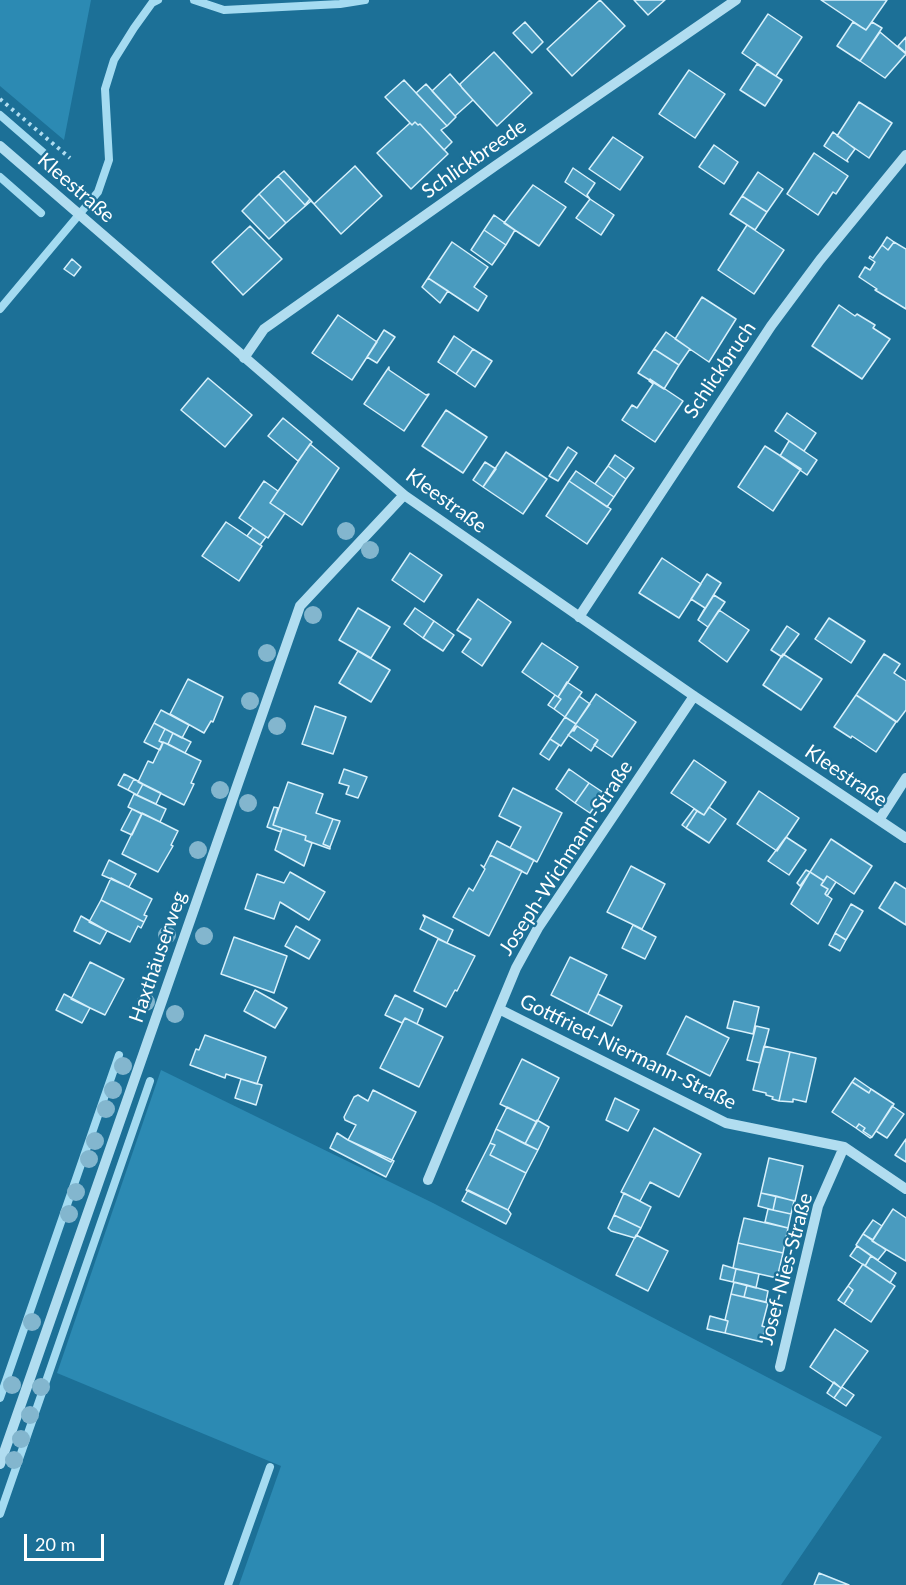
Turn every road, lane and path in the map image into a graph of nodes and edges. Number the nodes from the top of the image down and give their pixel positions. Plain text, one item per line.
1 (736, 0) edge
2 (0, 99) edge
3 (0, 146) edge
4 (906, 155) edge
5 (70, 158) dead end
6 (244, 358) junction
7 (404, 495) junction
8 (579, 617) junction
9 (694, 696) junction
10 (906, 778) edge
11 (879, 820) junction
12 (906, 838) edge
13 (499, 1009) junction
14 (844, 1147) junction
15 (428, 1180) dead end
16 (906, 1189) edge
17 (780, 1367) dead end
18 (0, 1464) edge

1 - 6 street, Schlickbreede
2 - 5 path
3 - 6 street, Kleestraße
4 - 8 street, Schlickbruch
6 - 7 street, Kleestraße
7 - 8 street, Kleestraße
7 - 18 street, Haxthäuserweg
8 - 9 street, Kleestraße
9 - 11 street, Kleestraße
9 - 13 street, Joseph-Wichmann-Straße
10 - 11 street
11 - 12 street, Kleestraße
13 - 14 street, Gottfried-Niermann-Straße
13 - 15 street, Joseph-Wichmann-Straße
14 - 16 street, Gottfried-Niermann-Straße
14 - 17 street, Josef-Nies-Straße

